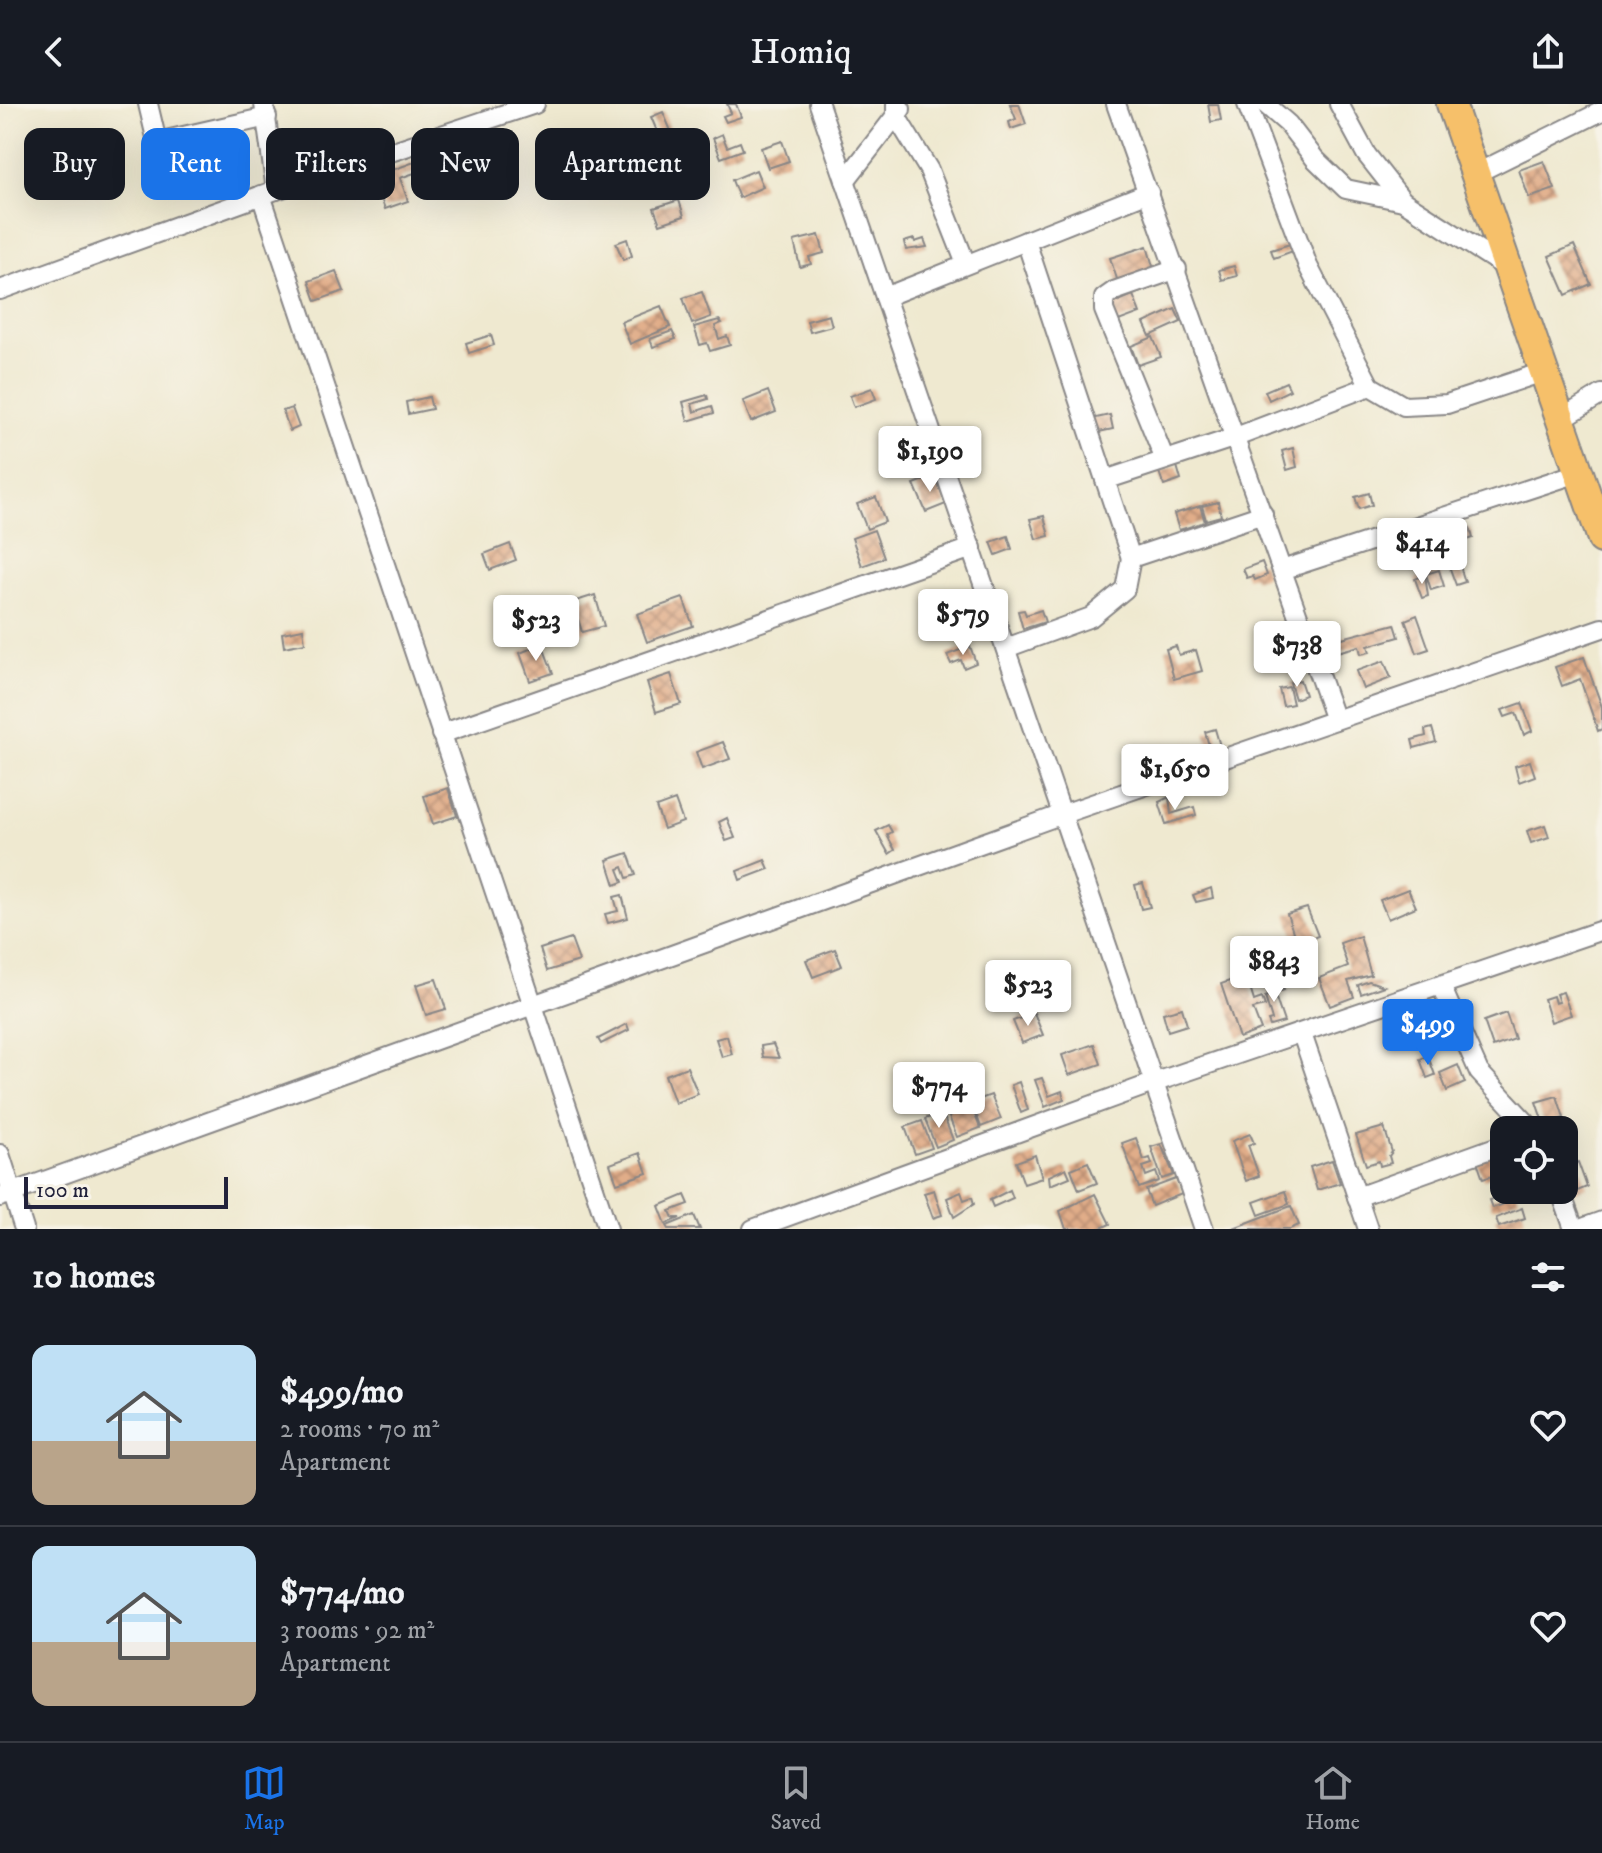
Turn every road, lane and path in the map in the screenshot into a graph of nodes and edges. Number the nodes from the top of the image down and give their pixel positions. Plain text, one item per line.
1 (148, 104) edge
2 (535, 104) edge
3 (819, 104) edge
4 (1116, 104) edge
5 (1247, 104) edge
6 (1265, 104) edge
7 (1339, 104) edge
8 (1451, 104) edge
9 (899, 108) edge
10 (265, 111) edge
11 (1602, 111) edge
12 (266, 131) edge
13 (395, 150) edge
14 (1475, 174) junction
15 (845, 181) junction
16 (1149, 192) junction
17 (266, 193) edge
18 (272, 200) edge
19 (1403, 201) junction
20 (1026, 241) junction
21 (966, 264) junction
22 (1507, 268) junction
23 (1177, 269) junction
24 (0, 290) edge
25 (885, 297) junction
26 (1543, 372) junction
27 (1370, 386) junction
28 (1602, 394) edge
29 (1560, 420) junction
30 (1236, 437) junction
31 (1165, 460) junction
32 (1578, 473) junction
33 (1105, 480) junction
34 (1263, 514) junction
35 (1602, 539) edge
36 (972, 548) junction
37 (1131, 558) junction
38 (1282, 570) junction
39 (1602, 628) edge
40 (1006, 648) junction
41 (1335, 720) junction
42 (441, 734) junction
43 (1063, 814) junction
44 (1602, 930) edge
45 (1441, 986) junction
46 (532, 1005) junction
47 (1302, 1034) junction
48 (1153, 1083) junction
49 (1520, 1116) edge
50 (1490, 1149) edge
51 (0, 1154) edge
52 (6, 1195) edge
53 (1357, 1197) junction
54 (1566, 1204) edge
55 (1602, 1221) edge
56 (777, 1225) edge
57 (24, 1229) edge
58 (608, 1229) edge
59 (753, 1229) edge
60 (1204, 1229) edge
61 (1368, 1229) edge
62 (1577, 1229) edge

1 - 10 street
2 - 13 street
3 - 15 street
4 - 16 street
5 - 27 street
6 - 19 street
7 - 19 street
8 - 14 highway
9 - 15 street
9 - 21 street
10 - 12 street
11 - 14 street
14 - 22 highway
15 - 25 street
16 - 20 street
16 - 23 street
17 - 24 street
18 - 42 street
19 - 22 street
20 - 21 street
20 - 33 street
21 - 25 street
22 - 26 highway
23 - 30 street
23 - 31 street
25 - 36 street
26 - 27 street
26 - 29 highway
27 - 30 street
28 - 29 street
29 - 32 highway
30 - 31 street
30 - 34 street
31 - 33 street
32 - 35 highway
32 - 38 street
33 - 37 street
34 - 37 street
34 - 38 street
36 - 40 street
36 - 42 street
37 - 40 street
38 - 41 street
39 - 41 street
40 - 43 street
41 - 43 street
42 - 46 street
43 - 46 street
43 - 48 street
44 - 45 street
45 - 47 street
45 - 49 street
46 - 52 street
46 - 58 street
47 - 48 street
47 - 53 street
48 - 56 street
48 - 60 street
50 - 53 street
51 - 52 street
52 - 57 street
53 - 61 street
54 - 62 street
55 - 62 street
56 - 59 street

